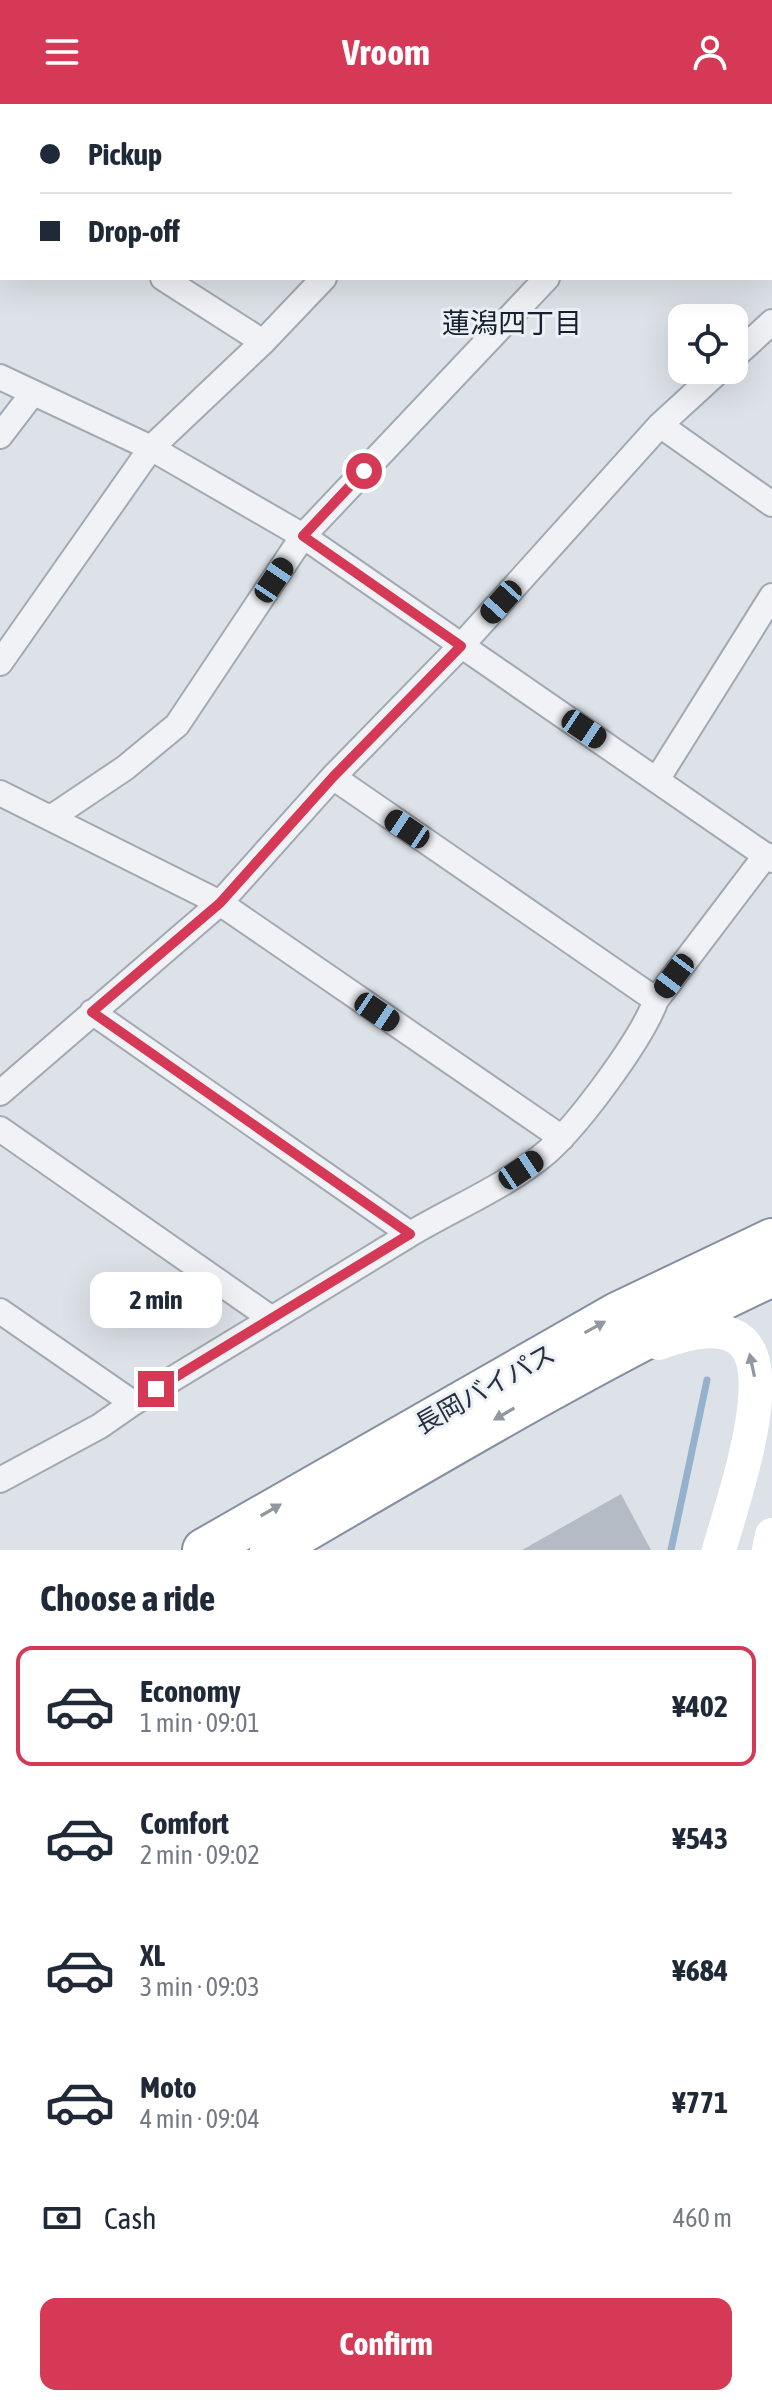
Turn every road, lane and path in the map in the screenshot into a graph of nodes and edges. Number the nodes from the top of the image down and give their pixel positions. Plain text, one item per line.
1 (166, 280) edge
2 (322, 280) edge
3 (545, 280) edge
4 (772, 322) edge
5 (263, 342) junction
6 (748, 344) edge
7 (0, 377) edge
8 (705, 384) edge
9 (33, 393) junction
10 (660, 425) junction
11 (0, 436) edge
12 (151, 448) junction
13 (772, 504) edge
14 (303, 536) junction
15 (772, 596) edge
16 (461, 646) junction
17 (0, 663) edge
18 (333, 777) junction
19 (658, 778) junction
20 (0, 793) edge
21 (52, 817) junction
22 (769, 858) edge
23 (220, 903) junction
24 (656, 1000) junction
25 (92, 1012) junction
26 (0, 1093) edge
27 (0, 1129) edge
28 (562, 1138) junction
29 (410, 1234) junction
30 (772, 1240) edge
31 (772, 1275) edge
32 (0, 1311) edge
33 (272, 1319) junction
34 (559, 1383) junction
35 (133, 1403) junction
36 (772, 1411) edge
37 (0, 1480) edge
38 (772, 1535) edge
39 (204, 1550) edge
40 (271, 1550) edge
41 (719, 1550) edge
42 (738, 1550) edge
43 (769, 1550) edge

1 - 5 street
2 - 5 street
3 - 14 street
4 - 6 street
5 - 12 street
7 - 9 street
8 - 10 street
9 - 11 street
9 - 12 street
10 - 13 street
10 - 16 street
12 - 14 street
12 - 17 street
14 - 16 street
14 - 21 street
15 - 19 street
16 - 18 street
16 - 19 street
18 - 23 street
18 - 24 street
19 - 22 street
20 - 21 street
21 - 23 street
22 - 24 street
23 - 25 street
23 - 28 street
24 - 28 street
25 - 26 street
25 - 29 street
27 - 33 street
28 - 29 street
29 - 33 street
39 -> 30 highway, 長岡バイパス
31 - 34 highway, 長岡バイパス
32 - 35 street
33 - 35 street
34 -> 40 highway, 長岡バイパス
41 -> 34 street
35 - 37 street
36 - 42 street
38 - 43 street

